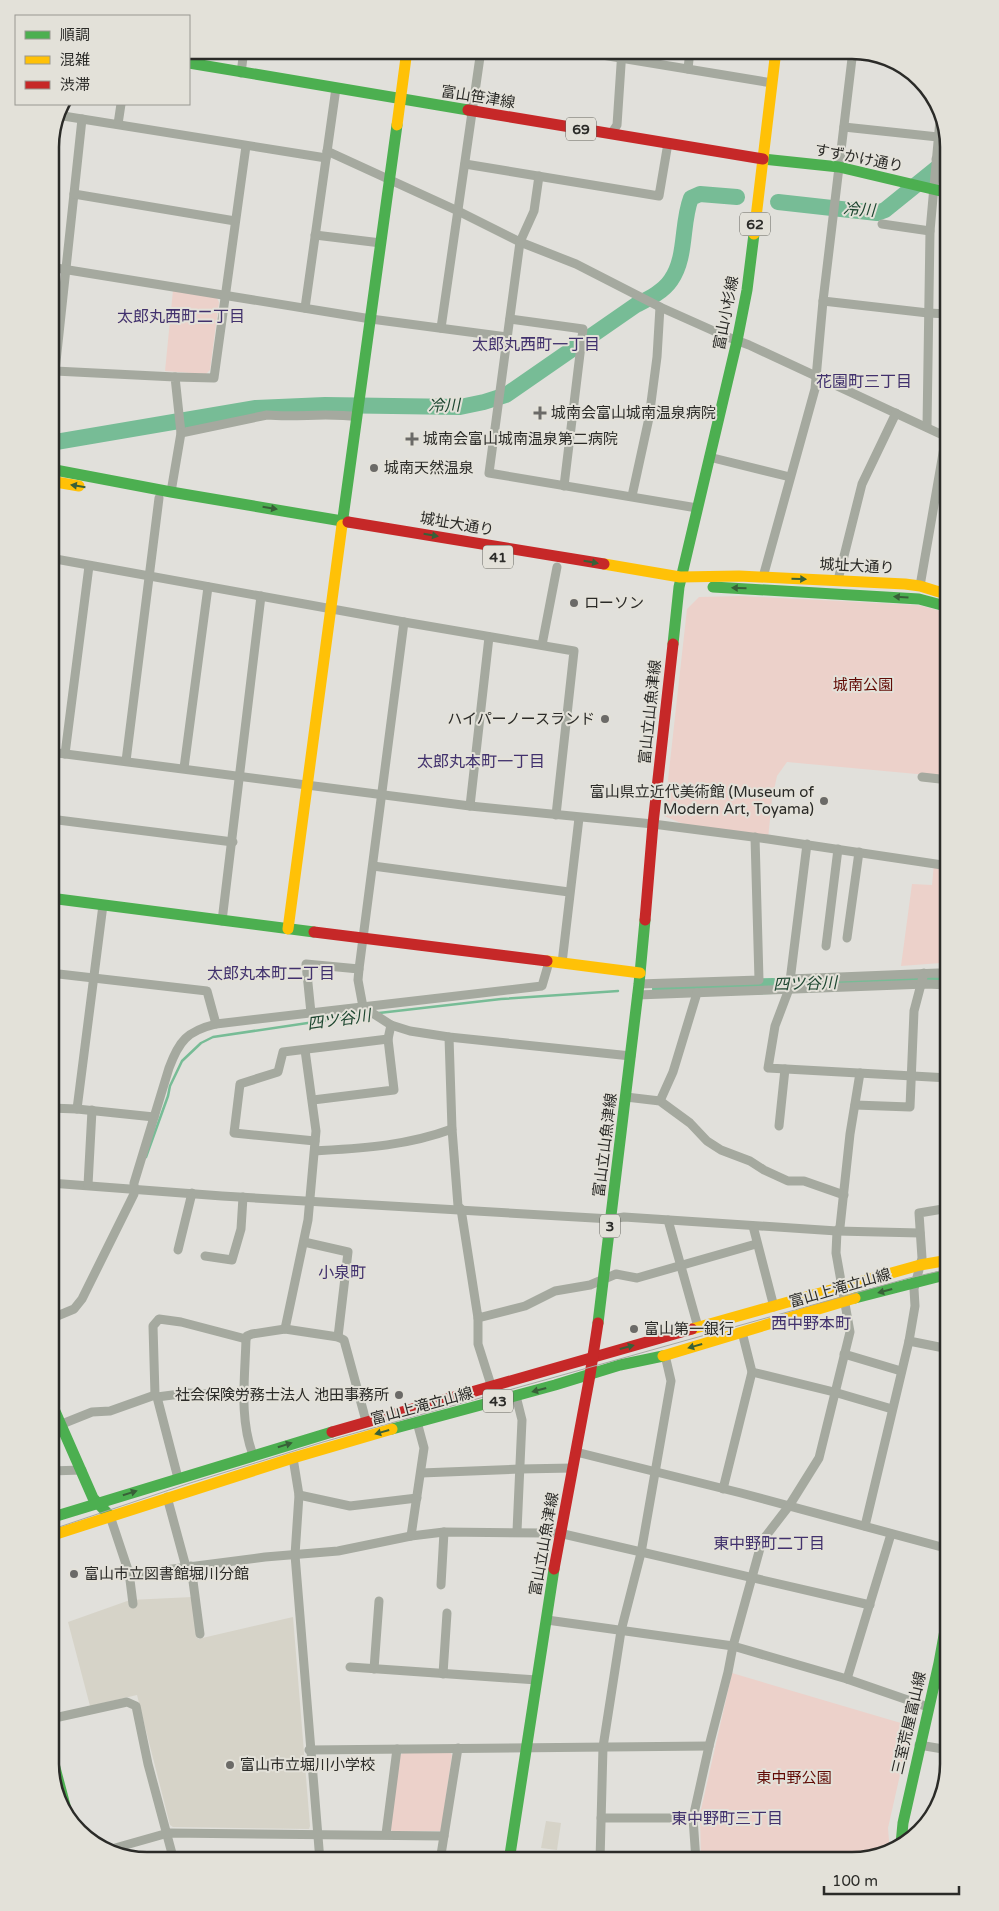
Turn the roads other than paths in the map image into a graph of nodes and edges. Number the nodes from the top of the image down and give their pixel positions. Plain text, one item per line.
1 (243, 59) edge
2 (406, 59) edge
3 (480, 59) edge
4 (622, 59) edge
5 (644, 59) edge
6 (689, 59) edge
7 (775, 59) edge
8 (852, 59) edge
9 (190, 63) edge
10 (688, 69) junction
11 (241, 73) junction
12 (772, 83) junction
13 (336, 88) junction
14 (400, 98) junction
15 (121, 105) edge
16 (472, 111) junction
17 (64, 116) edge
18 (82, 119) junction
19 (118, 124) junction
20 (844, 127) junction
21 (939, 129) edge
22 (611, 134) junction
23 (938, 137) junction
24 (668, 143) junction
25 (246, 146) junction
26 (326, 155) junction
27 (940, 155) edge
28 (763, 159) junction
29 (936, 159) junction
30 (465, 164) junction
31 (839, 167) junction
32 (539, 176) junction
33 (390, 180) junction
34 (933, 189) junction
35 (940, 190) edge
36 (74, 194) junction
37 (458, 211) junction
38 (235, 221) junction
39 (882, 224) dead end
40 (930, 231) junction
41 (315, 235) junction
42 (520, 242) junction
43 (381, 243) junction
44 (59, 269) edge
45 (65, 270) junction
46 (225, 295) junction
47 (823, 301) junction
48 (660, 307) junction
49 (305, 308) junction
50 (928, 313) junction
51 (940, 314) edge
52 (370, 319) junction
53 (510, 319) junction
54 (441, 328) junction
55 (59, 331) edge
56 (507, 337) junction
57 (737, 340) junction
58 (59, 371) edge
59 (816, 376) junction
60 (176, 377) junction
61 (358, 409) junction
62 (896, 413) junction
63 (927, 427) junction
64 (181, 433) junction
65 (940, 433) edge
66 (710, 457) junction
67 (59, 471) edge
68 (790, 477) junction
69 (940, 480) edge
70 (59, 482) edge
71 (564, 486) junction
72 (171, 492) junction
73 (632, 496) junction
74 (159, 498) junction
75 (697, 508) junction
76 (342, 526) junction
77 (59, 560) edge
78 (89, 566) junction
79 (558, 567) junction
80 (149, 576) junction
81 (763, 577) junction
82 (838, 580) junction
83 (679, 582) junction
84 (920, 586) junction
85 (208, 587) junction
86 (940, 592) edge
87 (261, 596) junction
88 (940, 605) edge
89 (330, 609) junction
90 (404, 622) junction
91 (489, 637) junction
92 (542, 645) junction
93 (59, 753) edge
94 (65, 754) junction
95 (126, 761) junction
96 (184, 768) junction
97 (240, 776) junction
98 (922, 777) dead end
99 (940, 779) edge
100 (306, 785) junction
101 (383, 794) junction
102 (470, 806) junction
103 (556, 815) junction
104 (579, 818) junction
105 (59, 821) edge
106 (653, 824) junction
107 (755, 837) junction
108 (233, 842) junction
109 (807, 844) junction
110 (838, 849) junction
111 (859, 852) junction
112 (940, 865) edge
113 (373, 866) junction
114 (570, 892) junction
115 (59, 899) edge
116 (103, 905) junction
117 (222, 921) junction
118 (288, 929) junction
119 (364, 938) junction
120 (847, 938) dead end
121 (826, 946) dead end
122 (549, 962) junction
123 (562, 964) junction
124 (359, 969) junction
125 (924, 973) junction
126 (940, 974) edge
127 (59, 975) edge
128 (94, 979) junction
129 (790, 979) junction
130 (639, 984) junction
131 (920, 984) junction
132 (940, 985) edge
133 (789, 989) junction
134 (697, 993) junction
135 (363, 1007) junction
136 (311, 1013) junction
137 (216, 1024) junction
138 (391, 1024) junction
139 (449, 1037) junction
140 (388, 1039) junction
141 (305, 1050) junction
142 (631, 1056) junction
143 (785, 1069) junction
144 (860, 1073) junction
145 (912, 1074) junction
146 (940, 1077) edge
147 (626, 1097) junction
148 (313, 1100) junction
149 (660, 1101) junction
150 (855, 1105) junction
151 (59, 1108) edge
152 (77, 1108) junction
153 (92, 1110) junction
154 (154, 1117) junction
155 (779, 1126) dead end
156 (452, 1129) junction
157 (315, 1140) junction
158 (315, 1151) junction
159 (59, 1183) edge
160 (88, 1185) junction
161 (134, 1188) junction
162 (192, 1193) junction
163 (844, 1195) junction
164 (243, 1197) junction
165 (310, 1201) junction
166 (461, 1209) junction
167 (940, 1210) edge
168 (611, 1219) junction
169 (668, 1220) junction
170 (753, 1226) junction
171 (837, 1231) junction
172 (920, 1233) junction
173 (304, 1242) junction
174 (756, 1244) junction
175 (178, 1250) dead end
176 (205, 1256) dead end
177 (940, 1262) edge
178 (681, 1265) junction
179 (920, 1265) junction
180 (940, 1276) edge
181 (604, 1278) junction
182 (915, 1282) junction
183 (842, 1287) junction
184 (844, 1301) junction
185 (774, 1307) junction
186 (59, 1315) edge
187 (478, 1318) junction
188 (698, 1327) junction
189 (285, 1329) junction
190 (742, 1332) junction
191 (338, 1337) junction
192 (246, 1339) junction
193 (909, 1341) junction
194 (940, 1347) edge
195 (844, 1354) junction
196 (665, 1355) junction
197 (593, 1356) junction
198 (901, 1371) junction
199 (752, 1372) junction
200 (590, 1375) junction
201 (491, 1385) junction
202 (834, 1392) junction
203 (156, 1396) junction
204 (244, 1396) junction
205 (516, 1396) junction
206 (892, 1409) junction
207 (59, 1419) edge
208 (366, 1421) junction
209 (417, 1422) junction
210 (62, 1424) junction
211 (576, 1452) junction
212 (253, 1455) junction
213 (294, 1458) junction
214 (520, 1468) junction
215 (573, 1468) junction
216 (82, 1470) junction
217 (59, 1471) edge
218 (655, 1472) junction
219 (421, 1473) junction
220 (178, 1478) junction
221 (723, 1489) junction
222 (298, 1496) junction
223 (167, 1497) junction
224 (417, 1498) junction
225 (98, 1503) junction
226 (789, 1506) junction
227 (59, 1515) edge
228 (110, 1516) junction
229 (865, 1526) junction
230 (444, 1532) junction
231 (517, 1532) junction
232 (59, 1533) edge
233 (559, 1533) junction
234 (891, 1534) junction
235 (411, 1536) junction
236 (940, 1547) edge
237 (641, 1553) junction
238 (295, 1555) junction
239 (189, 1567) junction
240 (131, 1572) junction
241 (752, 1578) junction
242 (441, 1585) dead end
243 (379, 1602) dead end
244 (133, 1604) dead end
245 (870, 1605) junction
246 (447, 1613) dead end
247 (546, 1620) junction
248 (621, 1631) junction
249 (200, 1634) dead end
250 (733, 1646) junction
251 (350, 1667) dead end
252 (374, 1669) junction
253 (443, 1674) junction
254 (940, 1675) edge
255 (847, 1679) junction
256 (537, 1680) junction
257 (928, 1707) junction
258 (59, 1717) edge
259 (919, 1745) junction
260 (709, 1746) junction
261 (603, 1747) junction
262 (458, 1748) junction
263 (526, 1748) junction
264 (940, 1748) edge
265 (397, 1749) junction
266 (310, 1750) junction
267 (600, 1818) junction
268 (693, 1818) junction
269 (168, 1832) junction
270 (318, 1834) junction
271 (386, 1834) junction
272 (444, 1836) junction
273 (901, 1837) edge
274 (117, 1847) edge
275 (172, 1852) edge
276 (319, 1852) edge
277 (441, 1852) edge
278 (511, 1852) edge
279 (600, 1852) edge
280 (695, 1852) edge

1 - 11 street
2 - 14 main road
3 - 16 street
4 - 22 street
5 - 10 street
6 - 10 street
7 - 12 main road, 富山小杉線 / 62
8 - 20 street
9 - 11 main road, 富山笹津線 / 69
10 - 12 street
11 - 13 main road, 富山笹津線 / 69
12 - 28 main road, 富山小杉線 / 62
13 - 14 main road, 富山笹津線 / 69
13 - 26 street
14 - 16 main road, 富山笹津線 / 69
14 - 33 main road
15 - 19 street
16 - 22 main road, 富山笹津線 / 69
16 - 30 street
17 - 18 street
18 - 19 street
18 - 36 street
19 - 25 street
20 - 23 street
20 - 31 street
21 - 23 street
22 - 24 main road, 富山笹津線 / 69
23 - 29 street
24 - 28 main road, 富山笹津線 / 69
24 - 32 street
25 - 26 street
25 - 38 street
26 - 33 street
26 - 41 street
27 - 29 street
28 - 31 main road, すずかけ通り
28 - 57 main road, 富山小杉線 / 62
29 - 34 street
30 - 32 street
30 - 37 street
31 - 34 main road, すずかけ通り
31 - 47 street
32 - 42 street
33 - 37 street
33 - 43 main road
34 - 35 main road, すずかけ通り
34 - 40 street
36 - 38 street
36 - 45 street
37 - 42 street
37 - 54 street
38 - 46 street
39 - 40 street
40 - 50 street
41 - 43 street
41 - 49 street
42 - 48 street
42 - 53 street
43 - 52 main road
44 - 45 street
45 - 46 street
45 - 55 street
46 - 49 street
46 - 60 street
47 - 50 street
47 - 59 street
48 - 57 street
48 - 73 street
49 - 52 street
50 - 51 street
50 - 63 street
52 - 54 street
52 - 61 main road
53 - 56 street
53 - 71 street
54 - 56 street
56 - 71 street
57 - 59 street
57 - 66 main road, 富山小杉線 / 62
58 - 60 street
59 - 62 street
59 - 68 street
60 - 64 street
61 - 64 street
61 - 76 main road
62 - 63 street
62 - 82 street
63 - 65 street
64 - 72 street
66 - 68 street
66 - 75 main road, 富山小杉線 / 62
67 - 72 main road, 城址大通り / 41
68 - 81 street
69 - 84 street
74 -> 70 main road, 城址大通り / 41
71 - 73 street
72 -> 76 main road, 城址大通り / 41
73 - 75 street
74 - 76 main road, 城址大通り / 41
74 - 80 street
75 - 83 main road, 富山小杉線 / 62
76 - 79 main road, 城址大通り / 41
76 -> 83 main road, 城址大通り / 41
76 - 89 main road
77 - 78 street
78 - 80 street
78 - 94 street
79 - 83 main road, 城址大通り / 41
79 - 92 street
80 - 85 street
80 - 95 street
81 -> 82 main road, 城址大通り / 41
81 - 83 main road, 城址大通り / 41
82 - 84 main road, 城址大通り / 41
88 -> 83 main road, 城址大通り / 41
83 - 106 main road, 富山立山魚津線 / 3
84 - 86 main road, 城址大通り / 41
85 - 87 street
85 - 96 street
87 - 89 street
87 - 97 street
89 - 90 street
89 - 100 main road
90 - 91 street
90 - 101 street
91 - 92 street
91 - 102 street
92 - 103 street
93 - 94 street
94 - 95 street
95 - 96 street
96 - 97 street
97 - 100 street
97 - 108 street
98 - 99 street
100 - 101 street
100 - 118 main road
101 - 102 street
101 - 113 street
102 - 103 street
103 - 104 street
104 - 106 street
104 - 114 street
105 - 108 street
106 - 107 street
106 - 130 main road, 富山立山魚津線 / 3
107 - 109 street
107 - 130 street
108 - 117 street
109 - 110 street
109 - 129 street
110 - 111 street
110 - 121 street
111 - 112 street
111 - 120 street
113 - 114 street
113 - 119 street
114 - 123 street
115 - 116 main road
116 - 117 main road
116 - 128 street
117 - 118 main road
118 - 119 main road
119 - 122 main road
119 - 124 street
122 - 123 main road
122 - 135 street
123 - 130 main road
124 - 135 street
124 - 136 street
125 - 126 street
125 - 129 street
125 - 131 street
127 - 128 street
128 - 137 street
128 - 152 street
129 - 133 street
130 - 134 street
130 - 142 main road, 富山立山魚津線 / 3
131 - 132 street
131 - 133 street
131 - 145 street
133 - 134 street
133 - 143 street
134 - 149 street
135 - 136 street
135 - 138 street
136 - 137 street
137 - 154 street
138 - 139 street
138 - 140 street
139 - 142 street
139 - 156 street
140 - 141 street
140 - 148 street
141 - 148 street
141 - 157 street
142 - 147 main road, 富山立山魚津線 / 3
143 - 144 street
143 - 155 street
144 - 145 street
144 - 150 street
145 - 146 street
145 - 150 street
147 - 149 street
147 - 168 main road, 富山立山魚津線 / 3
148 - 157 street
149 - 163 street
150 - 163 street
151 - 152 street
152 - 153 street
153 - 154 street
153 - 160 street
154 - 161 street
156 - 158 street
156 - 166 street
157 - 158 street
158 - 165 street
159 - 160 street
160 - 161 street
161 - 162 street
161 - 186 street
162 - 164 street
162 - 175 street
163 - 171 street
164 - 165 street
164 - 176 street
165 - 166 street
165 - 173 street
166 - 168 street
166 - 187 street
167 - 172 street
168 - 169 street
168 - 181 main road, 富山立山魚津線 / 3
169 - 170 street
169 - 178 street
170 - 171 street
170 - 174 street
171 - 172 street
171 - 183 street
172 - 179 street
173 - 189 street
173 - 191 street
174 - 178 street
174 - 185 street
177 - 179 main road, 富山上滝立山線 / 43
178 - 181 street
178 - 188 street
179 - 182 street
179 - 183 main road, 富山上滝立山線 / 43
180 - 182 main road, 富山上滝立山線 / 43
181 - 187 street
181 - 197 main road, 富山立山魚津線 / 3
182 -> 184 main road, 富山上滝立山線 / 43
182 - 193 street
183 - 184 street
183 - 185 main road, 富山上滝立山線 / 43
184 - 190 main road, 富山上滝立山線 / 43
184 - 195 street
185 - 188 main road, 富山上滝立山線 / 43
187 - 201 street
197 -> 188 main road, 富山上滝立山線 / 43
189 - 191 street
189 - 192 street
190 -> 196 main road, 富山上滝立山線 / 43
190 - 199 street
191 - 208 street
192 - 203 street
192 - 204 street
193 - 194 street
193 - 198 street
195 - 198 street
195 - 202 street
196 - 200 main road, 富山上滝立山線 / 43
196 - 218 street
197 - 200 main road, 富山立山魚津線 / 3
197 - 201 main road, 富山上滝立山線 / 43
198 - 206 street
199 - 202 street
199 - 221 street
200 -> 205 main road, 富山上滝立山線 / 43
200 - 211 main road, 富山立山魚津線 / 3
201 - 208 main road, 富山上滝立山線 / 43
202 - 206 street
202 - 226 street
203 - 204 street
203 - 210 street
203 - 220 street
204 - 212 street
205 - 209 main road, 富山上滝立山線 / 43
205 - 214 street
206 - 229 street
207 - 210 main road
212 -> 208 main road, 富山上滝立山線 / 43
209 -> 213 main road, 富山上滝立山線 / 43
209 - 219 street
210 - 216 main road
211 - 215 main road, 富山立山魚津線 / 3
211 - 218 street
212 - 220 main road, 富山上滝立山線 / 43
213 - 222 street
213 - 223 main road, 富山上滝立山線 / 43
214 - 215 street
214 - 219 street
214 - 231 street
215 - 233 main road, 富山立山魚津線 / 3
216 - 217 street
216 - 225 main road
218 - 221 street
218 - 237 street
219 - 224 street
225 -> 220 main road, 富山上滝立山線 / 43
221 - 226 street
222 - 224 street
222 - 238 street
223 - 228 main road, 富山上滝立山線 / 43
223 - 239 street
224 - 235 street
225 - 227 main road, 富山上滝立山線 / 43
225 - 228 main road
226 - 229 street
226 - 241 street
228 - 232 main road, 富山上滝立山線 / 43
228 - 240 street
229 - 234 street
230 - 231 street
230 - 235 street
230 - 242 street
231 - 233 street
233 - 237 street
233 - 247 main road, 富山立山魚津線 / 3
234 - 236 street
234 - 245 street
235 - 238 street
237 - 241 street
237 - 248 street
238 - 239 street
238 - 266 street
239 - 240 street
239 - 249 street
240 - 244 street
241 - 245 street
241 - 250 street
243 - 252 street
245 - 255 street
246 - 253 street
247 - 248 street
247 - 256 main road, 富山立山魚津線 / 3
248 - 250 street
248 - 261 street
250 - 255 street
250 - 260 street
251 - 252 street
252 - 253 street
253 - 256 street
254 - 257 main road, 三室荒屋富山線
255 - 257 street
256 - 263 main road, 富山立山魚津線 / 3
257 - 259 main road, 三室荒屋富山線
258 - 269 street
259 - 264 street
259 - 273 main road, 三室荒屋富山線
260 - 261 street
260 - 268 street
261 - 263 street
261 - 267 street
262 - 263 street
262 - 265 street
262 - 272 street
263 - 278 main road, 富山立山魚津線 / 3
265 - 266 street
265 - 271 street
266 - 270 street
267 - 268 street
267 - 279 street
268 - 280 street
269 - 270 street
269 - 274 street
269 - 275 street
270 - 271 street
270 - 276 street
271 - 272 street
272 - 277 street

